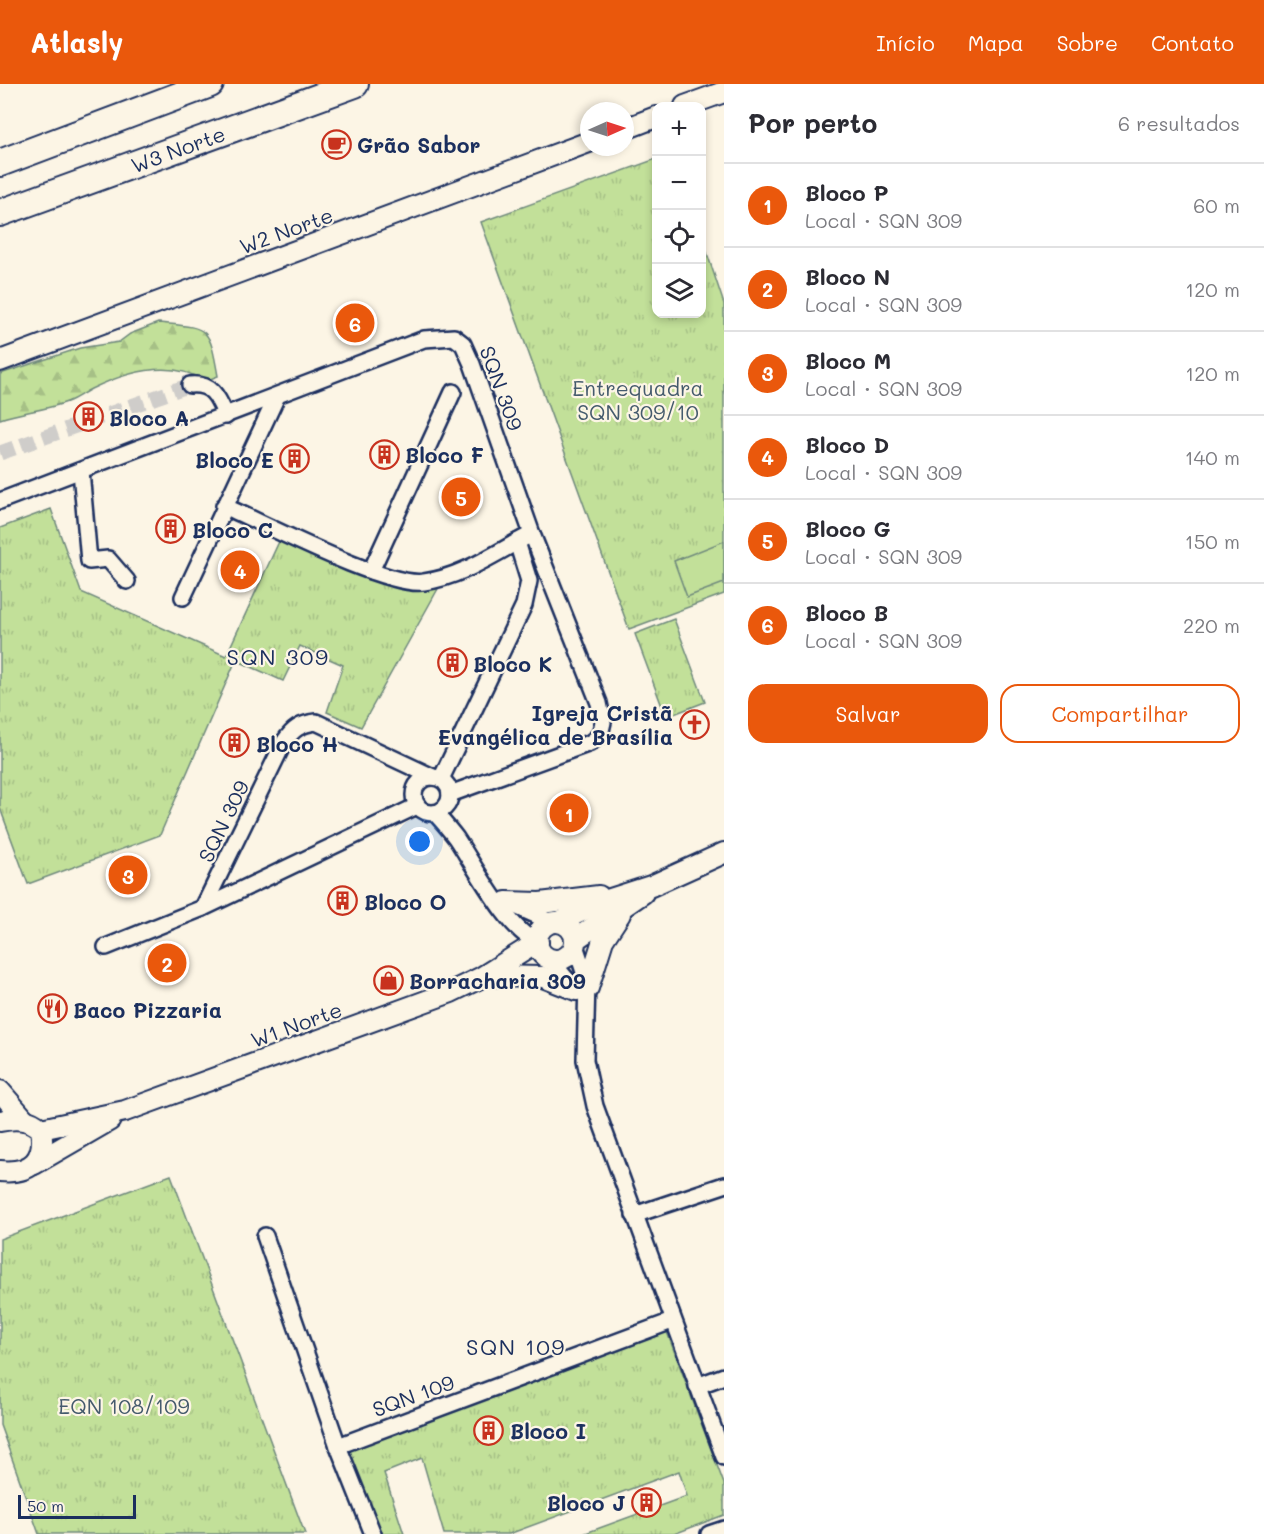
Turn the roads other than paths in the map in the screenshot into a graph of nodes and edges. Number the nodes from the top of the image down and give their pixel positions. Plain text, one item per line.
1 (210, 84) edge
2 (355, 84) edge
3 (724, 92) edge
4 (696, 102) edge
5 (652, 119) edge
6 (634, 126) edge
7 (580, 145) edge
8 (0, 163) edge
9 (0, 213) edge
10 (0, 361) edge
11 (190, 385) tunnel mouth
12 (453, 392) dead end
13 (277, 396) junction
14 (225, 416) junction
15 (81, 471) junction
16 (0, 501) edge
17 (224, 506) junction
18 (532, 534) junction
19 (517, 542) junction
20 (371, 571) junction
21 (127, 581) dead end
22 (183, 597) dead end
23 (400, 760) junction
24 (437, 778) junction
25 (418, 783) junction
26 (450, 797) junction
27 (417, 806) junction
28 (435, 813) junction
29 (455, 837) junction
30 (720, 858) edge
31 (501, 900) junction
32 (623, 900) junction
33 (203, 908) junction
34 (555, 922) junction
35 (575, 942) junction
36 (106, 947) dead end
37 (543, 950) junction
38 (486, 977) junction
39 (583, 995) junction
40 (0, 1091) edge
41 (125, 1111) junction
42 (0, 1121) edge
43 (33, 1124) junction
44 (29, 1166) junction
45 (2, 1172) edge
46 (724, 1185) edge
47 (634, 1215) junction
48 (265, 1236) dead end
49 (672, 1321) junction
50 (724, 1376) edge
51 (697, 1386) junction
52 (338, 1446) junction
53 (724, 1457) edge
54 (724, 1529) edge
55 (373, 1534) edge
56 (709, 1534) edge

1 - 8 main road
2 - 9 main road, W3 Norte
3 - 4 street
5 - 6 street
7 - 10 street, W2 Norte
11 - 14 street
12 - 20 street
13 - 14 street, SQN 309
13 - 17 street
13 - 18 street, SQN 309
14 - 15 street, SQN 309
15 - 16 street, SQN 309
15 - 21 street
17 - 20 street
17 - 22 street
18 - 19 street
18 - 26 street, SQN 309
19 - 20 street
19 - 24 street
23 - 24 street, SQN 309
23 - 25 street, SQN 309
23 - 33 street, SQN 309
24 - 25 street
24 - 26 street
25 - 27 street
26 - 28 street
26 - 29 street
27 - 28 street
27 - 33 street
28 - 29 street
29 - 31 street
30 - 32 street
31 - 32 street
31 - 34 street
31 - 37 street
32 - 34 street
32 - 35 street
32 - 39 street
33 - 36 street
34 - 35 street
34 - 37 street
35 - 37 street
35 - 39 street
37 - 38 street, W1 Norte
37 - 39 street
38 - 39 street
38 - 41 street, W1 Norte
39 - 47 street
40 - 43 street
41 - 43 street, W1 Norte
41 - 44 street, W1 Norte
42 - 43 street, W1 Norte
43 - 44 street
44 - 45 street, W1 Norte
46 - 47 street
47 - 49 street
48 - 52 street
49 - 51 street
49 - 52 street, SQN 109
50 - 51 street
51 - 53 street
52 - 55 street
54 - 56 street

